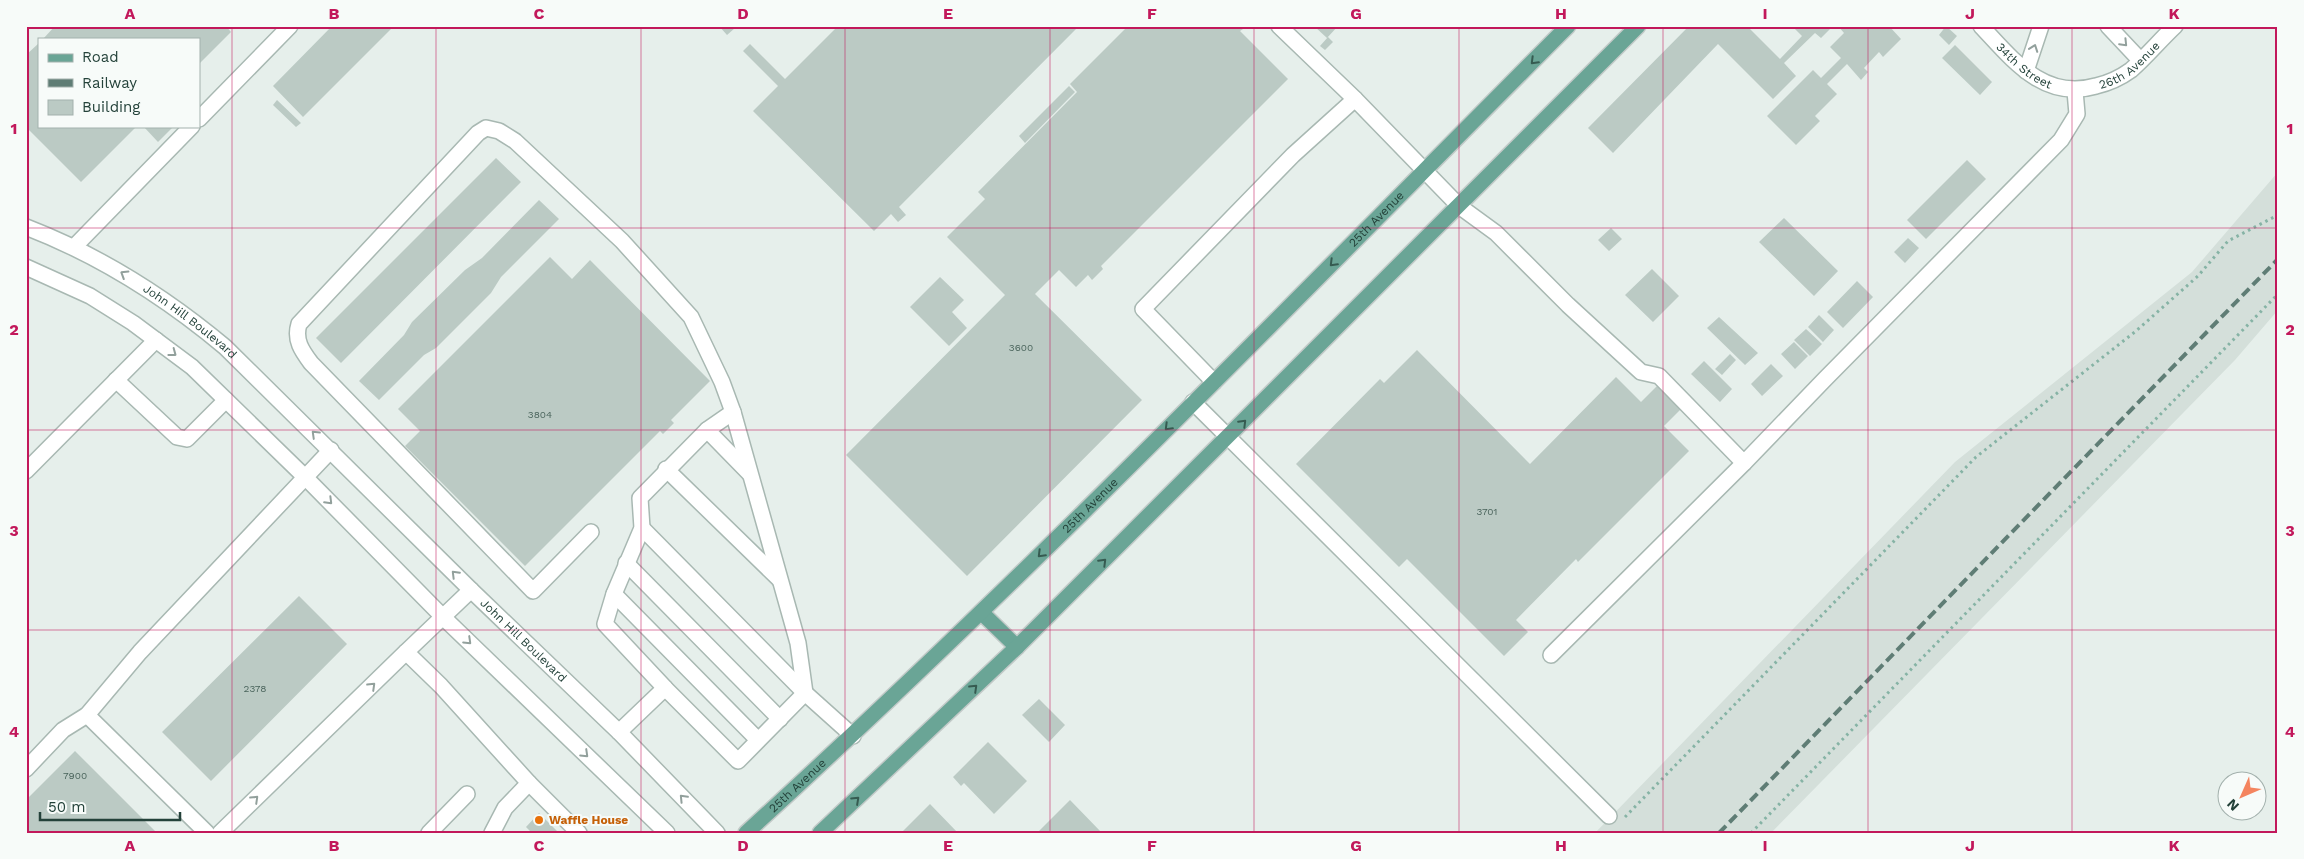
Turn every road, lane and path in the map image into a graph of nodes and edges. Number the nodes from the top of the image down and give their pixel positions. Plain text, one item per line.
1 (290, 26) edge
2 (1278, 26) edge
3 (1568, 26) edge
4 (1638, 26) edge
5 (1981, 26) edge
6 (2041, 26) edge
7 (2108, 26) edge
8 (2174, 26) edge
9 (2140, 60) junction
10 (2026, 71) junction
11 (2075, 91) junction
12 (1354, 99) junction
13 (200, 118) edge
14 (190, 128) edge
15 (1425, 170) junction
16 (1459, 206) junction
17 (2278, 215) edge
18 (26, 227) edge
19 (74, 247) junction
20 (26, 267) edge
21 (2278, 294) edge
22 (156, 340) junction
23 (116, 380) junction
24 (1214, 382) junction
25 (226, 400) junction
26 (1193, 402) junction
27 (733, 412) junction
28 (707, 430) junction
29 (1229, 437) junction
30 (331, 450) junction
31 (1744, 463) junction
32 (666, 469) junction
33 (26, 471) edge
34 (750, 474) junction
35 (305, 477) junction
36 (642, 528) junction
37 (592, 532) dead end
38 (626, 563) junction
39 (780, 580) junction
40 (471, 590) junction
41 (614, 594) junction
42 (982, 613) junction
43 (444, 618) junction
44 (1017, 647) junction
45 (406, 652) junction
46 (1551, 655) dead end
47 (665, 688) junction
48 (805, 693) junction
49 (87, 714) junction
50 (780, 719) junction
51 (619, 732) junction
52 (853, 736) junction
53 (758, 740) junction
54 (26, 769) edge
55 (529, 783) junction
56 (467, 794) dead end
57 (1616, 817) joint
58 (206, 833) edge
59 (220, 833) edge
60 (429, 833) edge
61 (492, 833) edge
62 (579, 833) edge
63 (667, 833) edge
64 (717, 833) edge
65 (746, 833) edge
66 (820, 833) edge
67 (1751, 833) edge

1 - 13 street
2 - 12 street
3 -> 15 main road, 25th Avenue
4 - 16 main road
5 - 10 street, 34th Street
10 -> 6 street
7 -> 9 street
8 - 9 street, 26th Avenue
9 - 11 street, 26th Avenue
10 - 11 street, 34th Street
11 - 31 street
12 - 15 street
12 - 24 street
14 - 19 street
15 - 16 street
15 -> 24 main road, 25th Avenue
29 -> 16 main road
16 - 31 street
17 - 57 path
18 - 19 street, John Hill Boulevard
30 -> 19 street, John Hill Boulevard
20 - 22 street
21 - 67 path
22 - 23 street
22 -> 25 street
23 - 25 street
23 - 33 street
24 - 26 main road, 25th Avenue
25 - 35 street
26 - 29 street
26 -> 42 main road, 25th Avenue
27 - 28 street
27 - 34 street
27 - 37 street
28 - 32 street
28 - 34 street
44 -> 29 main road
29 - 57 street
30 - 35 street
40 -> 30 street, John Hill Boulevard
31 - 46 street
32 - 36 street
32 - 39 street
34 - 39 street
35 -> 43 street
35 - 49 street
36 - 38 street
36 - 48 street
38 - 41 street
38 - 50 street
39 - 48 street
40 - 43 street
40 - 51 street, John Hill Boulevard
41 - 47 street
41 - 53 street
42 - 44 main road
42 - 52 main road, 25th Avenue
43 - 45 street
43 -> 63 street
66 -> 44 main road
45 - 55 street
59 -> 45 street
47 - 51 street
47 - 53 street
48 - 50 street
48 - 52 street
49 - 54 street
49 - 58 street
50 - 53 street
64 -> 51 street, John Hill Boulevard
52 - 65 main road, 25th Avenue
55 - 61 street
55 - 62 street
56 - 60 street

